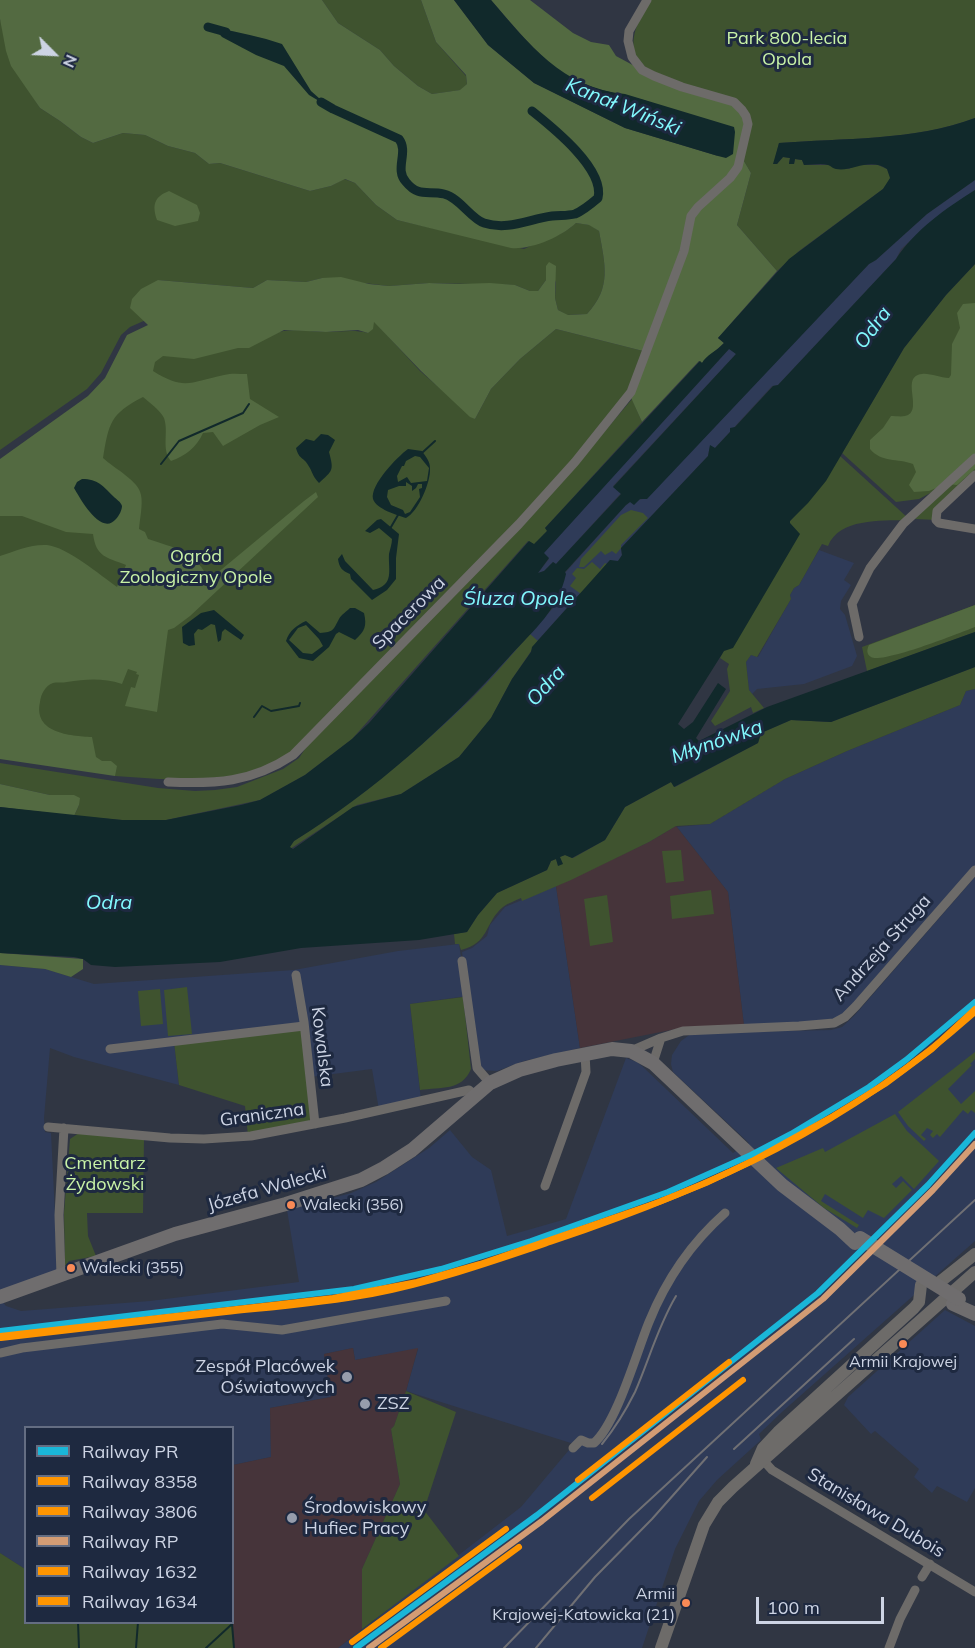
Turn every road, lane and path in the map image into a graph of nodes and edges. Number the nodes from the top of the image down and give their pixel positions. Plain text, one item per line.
1 (647, 0) edge
2 (975, 458) edge
3 (975, 475) edge
4 (975, 530) edge
5 (859, 637) dead end
6 (168, 782) dead end
7 (975, 870) edge
8 (462, 961) dead end
9 (296, 975) dead end
10 (304, 1026) junction
11 (661, 1038) junction
12 (110, 1049) dead end
13 (631, 1051) junction
14 (585, 1054) junction
15 (652, 1063) junction
16 (519, 1070) joint
17 (490, 1083) junction
18 (445, 1095) junction
19 (475, 1095) junction
20 (455, 1114) junction
21 (315, 1124) junction
22 (48, 1127) dead end
23 (64, 1128) junction
24 (545, 1186) dead end
25 (724, 1213) dead end
26 (857, 1240) junction
27 (975, 1254) edge
28 (975, 1272) edge
29 (61, 1275) junction
30 (921, 1285) junction
31 (936, 1285) junction
32 (0, 1297) edge
33 (446, 1301) dead end
34 (956, 1302) junction
35 (975, 1313) edge
36 (0, 1353) edge
37 (573, 1448) dead end
38 (759, 1464) junction
39 (930, 1564) junction
40 (922, 1577) dead end
41 (915, 1590) dead end
42 (975, 1592) edge
43 (661, 1648) edge
44 (889, 1648) edge

1 - 6 street, Spacerowa
2 - 5 street
3 - 4 street
7 - 11 street, Andrzeja Struga
8 - 17 street
9 - 10 street, Kowalska
10 - 12 street
10 - 21 street, Kowalska
11 - 13 street, Andrzeja Struga
11 - 15 street
13 - 14 main road, Andrzeja Struga
13 - 15 main road
14 - 16 main road, Andrzeja Struga
14 - 24 street
15 - 26 main road
16 - 17 main road, Józefa Walecki
17 - 19 main road, Józefa Walecki
18 - 19 street, Graniczna
18 - 20 street
18 - 21 street, Graniczna
19 - 20 main road, Józefa Walecki
20 - 29 main road, Józefa Walecki
21 - 23 street, Graniczna
22 - 23 street, Graniczna
23 - 29 street
25 - 37 street
26 - 30 main road
26 - 31 main road, bridge
27 - 31 street
28 - 38 street
29 - 32 main road, Józefa Walecki
30 - 34 main road
30 - 38 street
31 - 34 main road, bridge
33 - 36 street
34 - 35 main road
38 - 39 street, Stanisława Dubois
38 - 43 street
39 - 40 street
39 - 42 street, Stanisława Dubois
41 - 44 street

